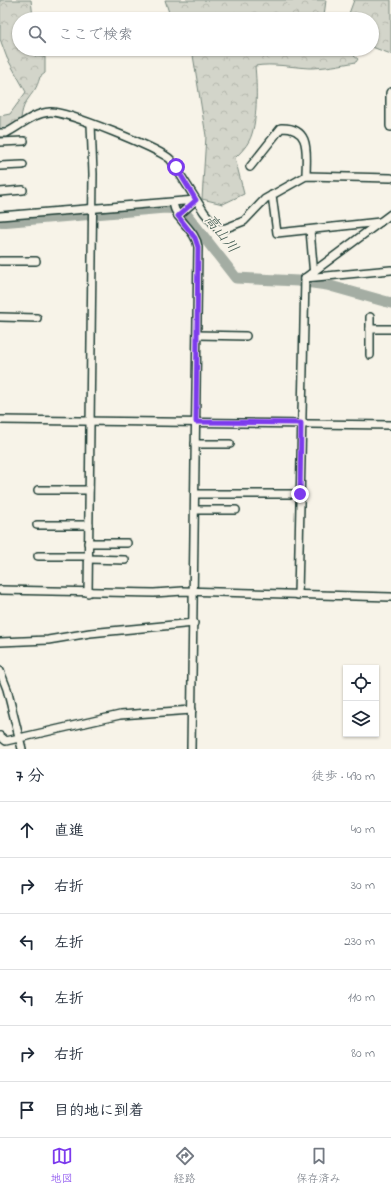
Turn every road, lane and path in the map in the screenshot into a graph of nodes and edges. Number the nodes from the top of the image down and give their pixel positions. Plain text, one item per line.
1 (391, 93) edge
2 (91, 124) junction
3 (391, 126) edge
4 (0, 133) edge
5 (24, 141) dead end
6 (0, 142) edge
7 (23, 165) dead end
8 (0, 166) edge
9 (250, 167) dead end
10 (306, 176) junction
11 (391, 178) edge
12 (23, 190) dead end
13 (0, 192) edge
14 (272, 195) junction
15 (196, 200) junction
16 (174, 203) junction
17 (93, 209) junction
18 (391, 214) edge
19 (0, 216) edge
20 (178, 216) junction
21 (380, 222) junction
22 (310, 230) junction
23 (0, 260) edge
24 (36, 261) dead end
25 (391, 270) edge
26 (314, 274) junction
27 (0, 317) edge
28 (370, 317) dead end
29 (36, 318) dead end
30 (370, 329) junction
31 (391, 329) edge
32 (197, 335) junction
33 (246, 336) dead end
34 (370, 355) dead end
35 (0, 420) edge
36 (90, 421) junction
37 (196, 422) junction
38 (301, 423) junction
39 (391, 425) edge
40 (195, 444) junction
41 (230, 444) dead end
42 (38, 490) dead end
43 (89, 490) junction
44 (195, 494) junction
45 (300, 494) junction
46 (195, 510) junction
47 (236, 510) dead end
48 (37, 525) dead end
49 (89, 525) junction
50 (88, 543) junction
51 (127, 543) dead end
52 (38, 556) dead end
53 (88, 557) junction
54 (125, 560) dead end
55 (0, 590) edge
56 (88, 592) junction
57 (194, 593) junction
58 (298, 595) junction
59 (391, 597) edge
60 (194, 623) junction
61 (0, 642) edge
62 (0, 671) edge
63 (192, 710) junction
64 (0, 736) edge
65 (20, 739) junction
66 (22, 749) edge
67 (191, 749) edge

1 - 3 main road
2 - 4 street
2 - 15 street
2 - 17 street
5 - 6 street
7 - 8 street
9 - 10 street
10 - 11 street
10 - 14 street
12 - 13 street
14 - 15 street
14 - 22 street
15 - 16 street
15 - 20 street
16 - 17 street
16 - 20 street
17 - 19 street
17 - 36 street
18 - 21 street
20 - 32 street
21 - 22 street
21 - 26 street
22 - 26 street
23 - 24 street
25 - 26 street
26 - 38 street
27 - 29 street
28 - 30 street
30 - 31 street
30 - 34 street
32 - 33 street
32 - 37 street
35 - 36 street
36 - 37 street
36 - 43 street
37 - 38 street
37 - 40 street
38 - 39 street
38 - 45 street
40 - 41 street
40 - 44 street
42 - 43 street
43 - 49 street
44 - 45 street
44 - 46 street
45 - 58 street
46 - 47 street
46 - 57 street
48 - 49 street
49 - 50 street
50 - 51 street
50 - 53 street
52 - 53 street
53 - 54 street
53 - 56 street
55 - 56 street
56 - 57 street
57 - 58 street
57 - 60 street
58 - 59 street
60 - 61 street
60 - 63 street
62 - 65 street
63 - 65 street
63 - 67 street
64 - 65 street
65 - 66 street

